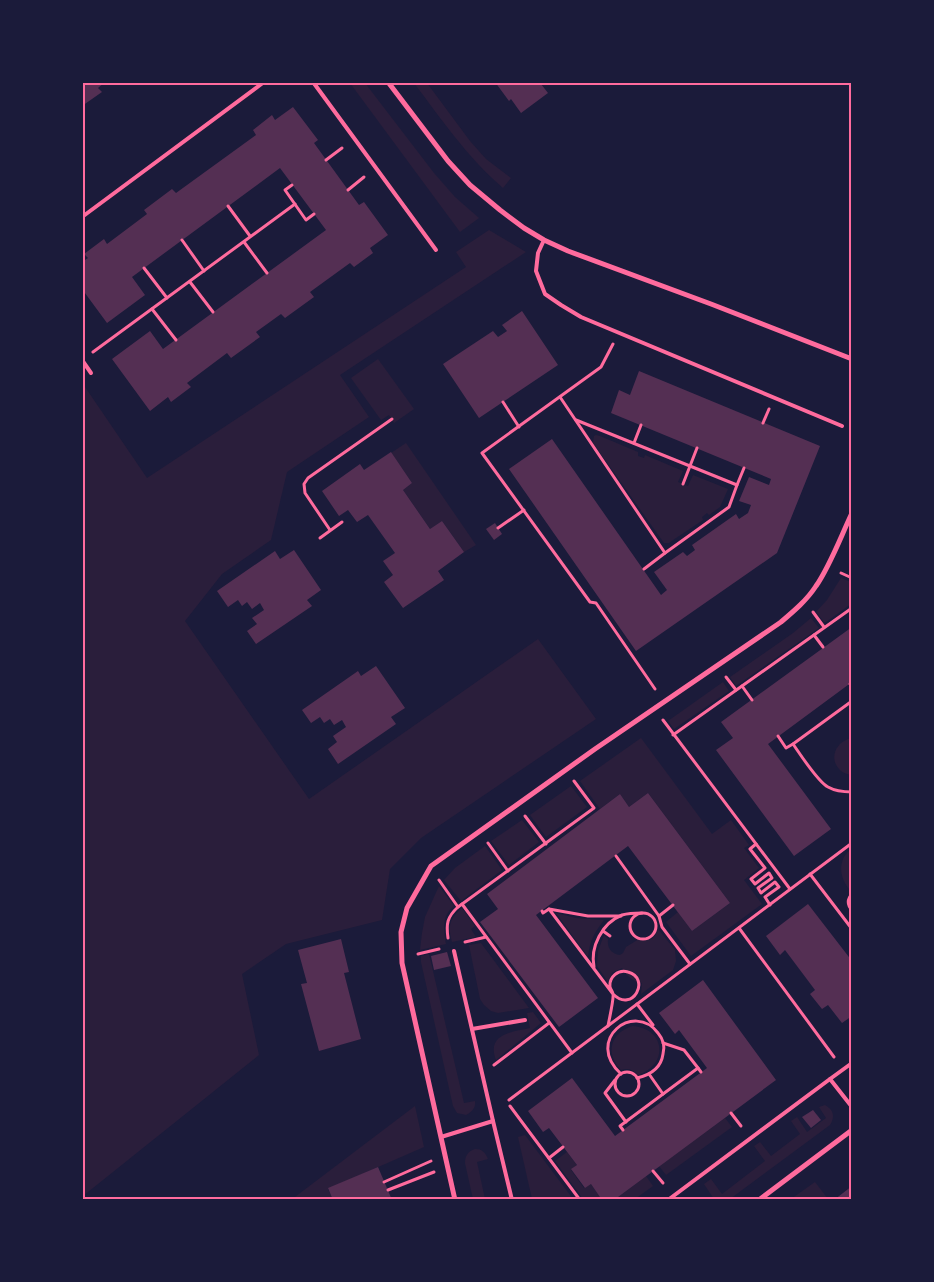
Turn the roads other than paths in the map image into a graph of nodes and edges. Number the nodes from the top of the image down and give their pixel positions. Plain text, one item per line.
1 (264, 82) edge
2 (313, 82) edge
3 (388, 82) edge
4 (82, 217) edge
5 (544, 240) junction
6 (436, 250) dead end
7 (852, 359) edge
8 (82, 360) edge
9 (91, 373) dead end
10 (842, 426) dead end
11 (852, 513) edge
12 (454, 952) dead end
13 (525, 1020) dead end
14 (472, 1029) junction
15 (852, 1063) edge
16 (830, 1079) junction
17 (852, 1107) edge
18 (493, 1121) junction
19 (852, 1130) edge
20 (441, 1137) junction
21 (455, 1200) edge
22 (512, 1200) edge
23 (668, 1200) edge
24 (759, 1200) edge

1 - 4 lane
2 - 6 lane
3 - 5 street
5 - 7 street
5 - 10 lane
8 - 9 lane
11 - 20 street
12 - 14 lane
13 - 14 lane
14 - 18 lane
15 - 16 lane
16 - 17 lane
16 - 23 lane
18 - 20 lane
18 - 22 lane
19 - 24 street
20 - 21 street

